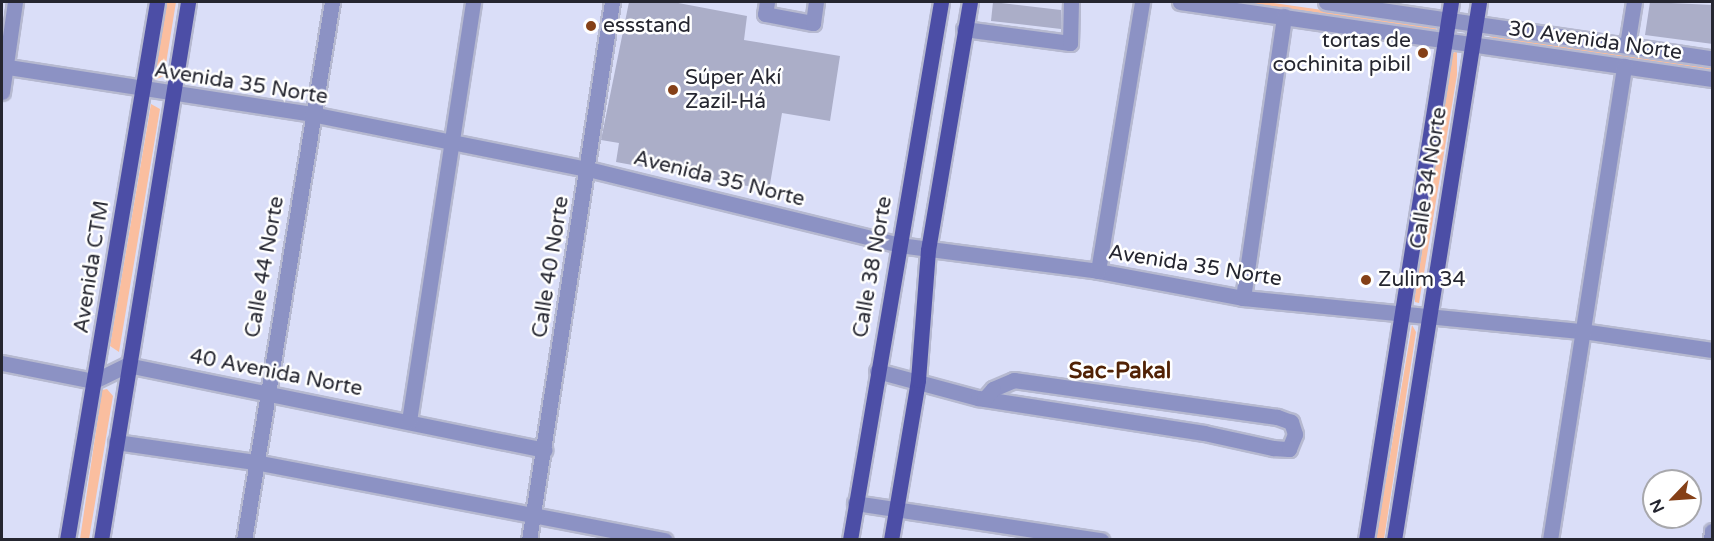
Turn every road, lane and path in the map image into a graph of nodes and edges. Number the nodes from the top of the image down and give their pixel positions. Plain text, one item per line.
1 (15, 2) edge
2 (157, 2) edge
3 (188, 2) edge
4 (332, 2) edge
5 (473, 2) edge
6 (612, 2) edge
7 (767, 2) edge
8 (816, 2) edge
9 (941, 2) edge
10 (970, 2) edge
11 (1071, 2) edge
12 (1142, 2) edge
13 (1180, 2) edge
14 (1326, 2) edge
15 (1451, 2) edge
16 (1479, 2) edge
17 (1634, 2) edge
18 (1284, 16) junction
19 (1448, 20) junction
20 (1476, 24) junction
21 (964, 29) junction
22 (1445, 40) junction
23 (1472, 45) junction
24 (1627, 45) junction
25 (1713, 58) edge
26 (4, 66) edge
27 (1624, 66) junction
28 (1713, 79) edge
29 (143, 90) junction
30 (2, 92) edge
31 (172, 95) junction
32 (312, 114) junction
33 (451, 142) junction
34 (588, 169) junction
35 (899, 245) junction
36 (928, 250) junction
37 (1098, 272) junction
38 (1243, 298) junction
39 (1403, 312) junction
40 (1429, 316) junction
41 (1582, 331) junction
42 (1713, 350) edge
43 (2, 363) edge
44 (127, 365) junction
45 (877, 371) junction
46 (918, 380) junction
47 (94, 381) junction
48 (265, 390) junction
49 (984, 399) junction
50 (409, 421) junction
51 (116, 442) junction
52 (544, 450) junction
53 (255, 462) junction
54 (855, 503) junction
55 (897, 508) junction
56 (533, 514) junction
57 (1713, 531) edge
58 (1064, 536) edge
59 (67, 540) edge
60 (101, 540) edge
61 (244, 540) edge
62 (529, 540) edge
63 (665, 540) edge
64 (850, 540) edge
65 (891, 540) edge
66 (1101, 540) edge
67 (1366, 540) edge
68 (1394, 540) edge
69 (1550, 540) edge
70 (1711, 540) edge

1 - 26 street
2 - 29 main road, Avenida CTM
3 - 31 main road
4 - 32 street, Calle 44 Norte
5 - 33 street
6 - 34 street, Calle 40 Norte
7 - 8 street
9 - 35 main road, Calle 38 Norte
10 - 21 main road
11 - 21 street
12 - 37 street
13 - 18 street, 30 Avenida Norte
14 - 19 street, 30 Avenida Norte
15 - 19 main road, Calle 34 Norte
16 - 20 main road, Calle 34 Norte
17 - 24 street
18 - 22 street, 30 Avenida Norte
18 - 38 street
19 - 20 street, 30 Avenida Norte
19 - 22 main road, Calle 34 Norte
20 - 23 main road, Calle 34 Norte
20 - 24 street, 30 Avenida Norte
21 - 36 main road
22 - 23 street, 30 Avenida Norte
22 - 39 main road, Calle 34 Norte
23 - 27 street, 30 Avenida Norte
23 - 40 main road, Calle 34 Norte
24 - 25 street, 30 Avenida Norte
26 - 29 street, Avenida 35 Norte
26 - 30 street
27 - 28 street, 30 Avenida Norte
27 - 41 street
29 - 31 street, Avenida 35 Norte
29 - 47 main road, Avenida CTM
31 - 32 street, Avenida 35 Norte
31 - 44 main road
32 - 33 street, Avenida 35 Norte
32 - 48 street, Calle 44 Norte
33 - 34 street, Avenida 35 Norte
33 - 50 street
34 - 35 street, Avenida 35 Norte
34 - 52 street, Calle 40 Norte
35 - 36 street, Avenida 35 Norte
35 - 45 main road, Calle 38 Norte
36 - 37 street, Avenida 35 Norte
36 - 46 main road
37 - 38 street, Avenida 35 Norte
38 - 39 street, Avenida 35 Norte
39 - 40 street, Avenida 35 Norte
39 - 67 main road, Calle 34 Norte
40 - 41 street, Avenida 35 Norte
40 - 68 main road, Calle 34 Norte
41 - 42 street, Avenida 35 Norte
41 - 69 street
43 - 47 street
44 - 47 street
44 - 48 street, 40 Avenida Norte
44 - 51 main road
45 - 46 street
45 - 54 main road, Calle 38 Norte
46 - 49 street
46 - 55 main road
47 - 59 main road, Avenida CTM
48 - 50 street, 40 Avenida Norte
48 - 53 street, Calle 44 Norte
49 - 49 street
50 - 52 street, 40 Avenida Norte
51 - 53 street
51 - 60 main road
52 - 56 street, Calle 40 Norte
53 - 56 street
53 - 61 street, Calle 44 Norte
54 - 55 street
54 - 64 main road, Calle 38 Norte
55 - 58 street
55 - 65 main road
56 - 62 street, Calle 40 Norte
56 - 63 street
57 - 70 street
58 - 66 street

